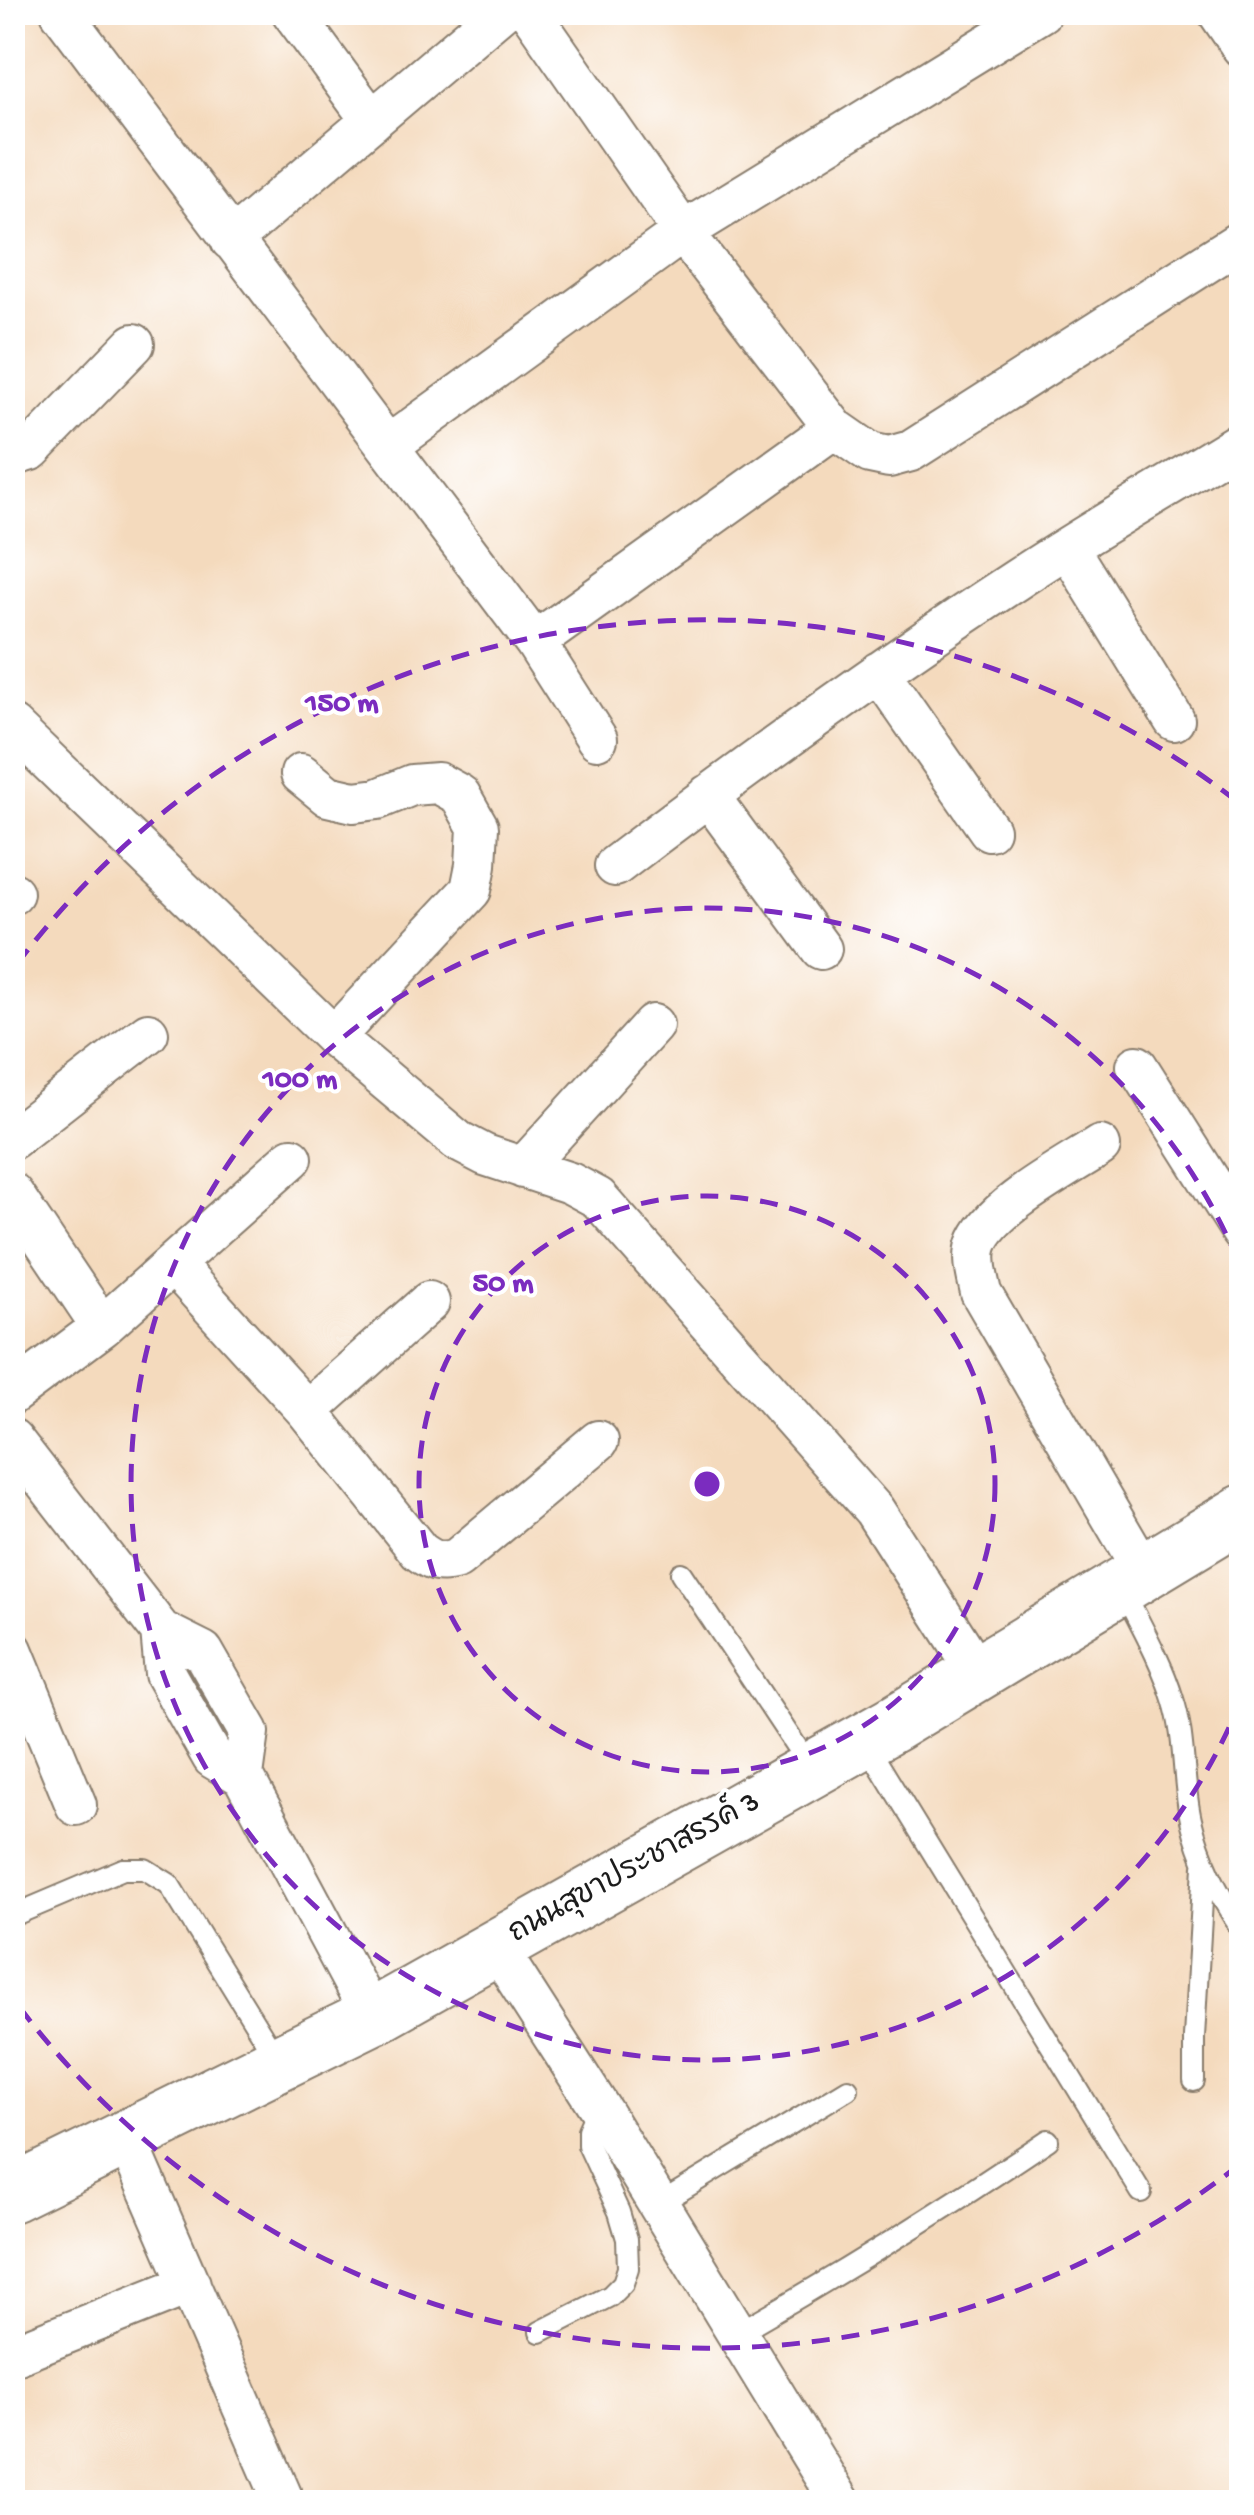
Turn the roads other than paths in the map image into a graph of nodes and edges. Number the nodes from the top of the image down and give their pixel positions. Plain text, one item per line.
1 (61, 12) edge
2 (292, 12) edge
3 (500, 12) edge
4 (530, 12) edge
5 (1041, 12) edge
6 (1218, 12) edge
7 (1242, 47) edge
8 (372, 120) junction
9 (683, 232) junction
10 (232, 240) junction
11 (1242, 240) edge
12 (134, 344) dead end
13 (834, 428) junction
14 (1242, 441) edge
15 (388, 446) junction
16 (12, 456) edge
17 (1068, 548) junction
18 (535, 642) junction
19 (880, 672) junction
20 (1174, 720) dead end
21 (12, 726) edge
22 (598, 739) dead end
23 (301, 774) dead end
24 (708, 795) junction
25 (989, 830) dead end
26 (614, 866) dead end
27 (821, 949) dead end
28 (653, 1025) dead end
29 (148, 1033) dead end
30 (334, 1037) junction
31 (1137, 1066) dead end
32 (12, 1139) edge
33 (1100, 1146) dead end
34 (292, 1158) dead end
35 (523, 1168) junction
36 (12, 1193) edge
37 (1242, 1232) edge
38 (174, 1265) junction
39 (429, 1302) dead end
40 (102, 1327) junction
41 (12, 1394) edge
42 (307, 1411) junction
43 (12, 1440) edge
44 (598, 1442) dead end
45 (1242, 1513) edge
46 (681, 1573) dead end
47 (1132, 1579) junction
48 (12, 1650) edge
49 (978, 1672) junction
50 (864, 1740) junction
51 (811, 1770) junction
52 (76, 1805) dead end
53 (1204, 1864) junction
54 (12, 1916) edge
55 (1242, 1930) edge
56 (496, 1947) junction
57 (372, 2016) junction
58 (279, 2062) junction
59 (1194, 2081) dead end
60 (848, 2089) dead end
61 (602, 2112) junction
62 (126, 2138) junction
63 (1048, 2140) dead end
64 (1140, 2192) dead end
65 (12, 2194) edge
66 (657, 2204) junction
67 (190, 2284) junction
68 (540, 2332) dead end
69 (737, 2333) junction
70 (12, 2355) edge
71 (270, 2499) edge
72 (840, 2502) edge

1 - 10 street
2 - 8 street
3 - 8 street
4 - 9 street
5 - 9 street
6 - 7 street
8 - 10 street
9 - 13 street
9 - 15 street
10 - 15 street
11 - 13 street
12 - 16 street
13 - 18 street
14 - 17 street
15 - 18 street
17 - 19 street
17 - 20 street
18 - 22 street
19 - 24 street
19 - 25 street
21 - 30 street
23 - 30 street
24 - 26 street
24 - 27 street
28 - 35 street
29 - 32 street
30 - 35 street
31 - 37 street
33 - 47 street
34 - 38 street
35 - 49 street
36 - 40 street
38 - 40 street
38 - 42 street
39 - 42 street
40 - 41 street
42 - 44 street
43 - 57 street
45 - 47 street, ถนนสุขาประชาสรรค์ 3
46 - 51 lane
47 - 49 street, ถนนสุขาประชาสรรค์ 3
47 - 53 lane
48 - 52 street
49 - 50 street, ถนนสุขาประชาสรรค์ 3
50 - 51 street, ถนนสุขาประชาสรรค์ 3
50 - 64 lane
51 - 56 street, ถนนสุขาประชาสรรค์ 3
53 - 55 lane
53 - 59 lane
54 - 58 lane
56 - 57 street, ถนนสุขาประชาสรรค์ 3
56 - 61 street
57 - 58 street, ถนนสุขาประชาสรรค์ 3
58 - 62 street, ถนนสุขาประชาสรรค์ 3
60 - 66 lane
61 - 66 street
61 - 68 lane
62 - 65 street, ถนนสุขาประชาสรรค์ 3
62 - 67 street
63 - 69 lane
66 - 69 street
67 - 70 street
67 - 71 street
69 - 72 street

